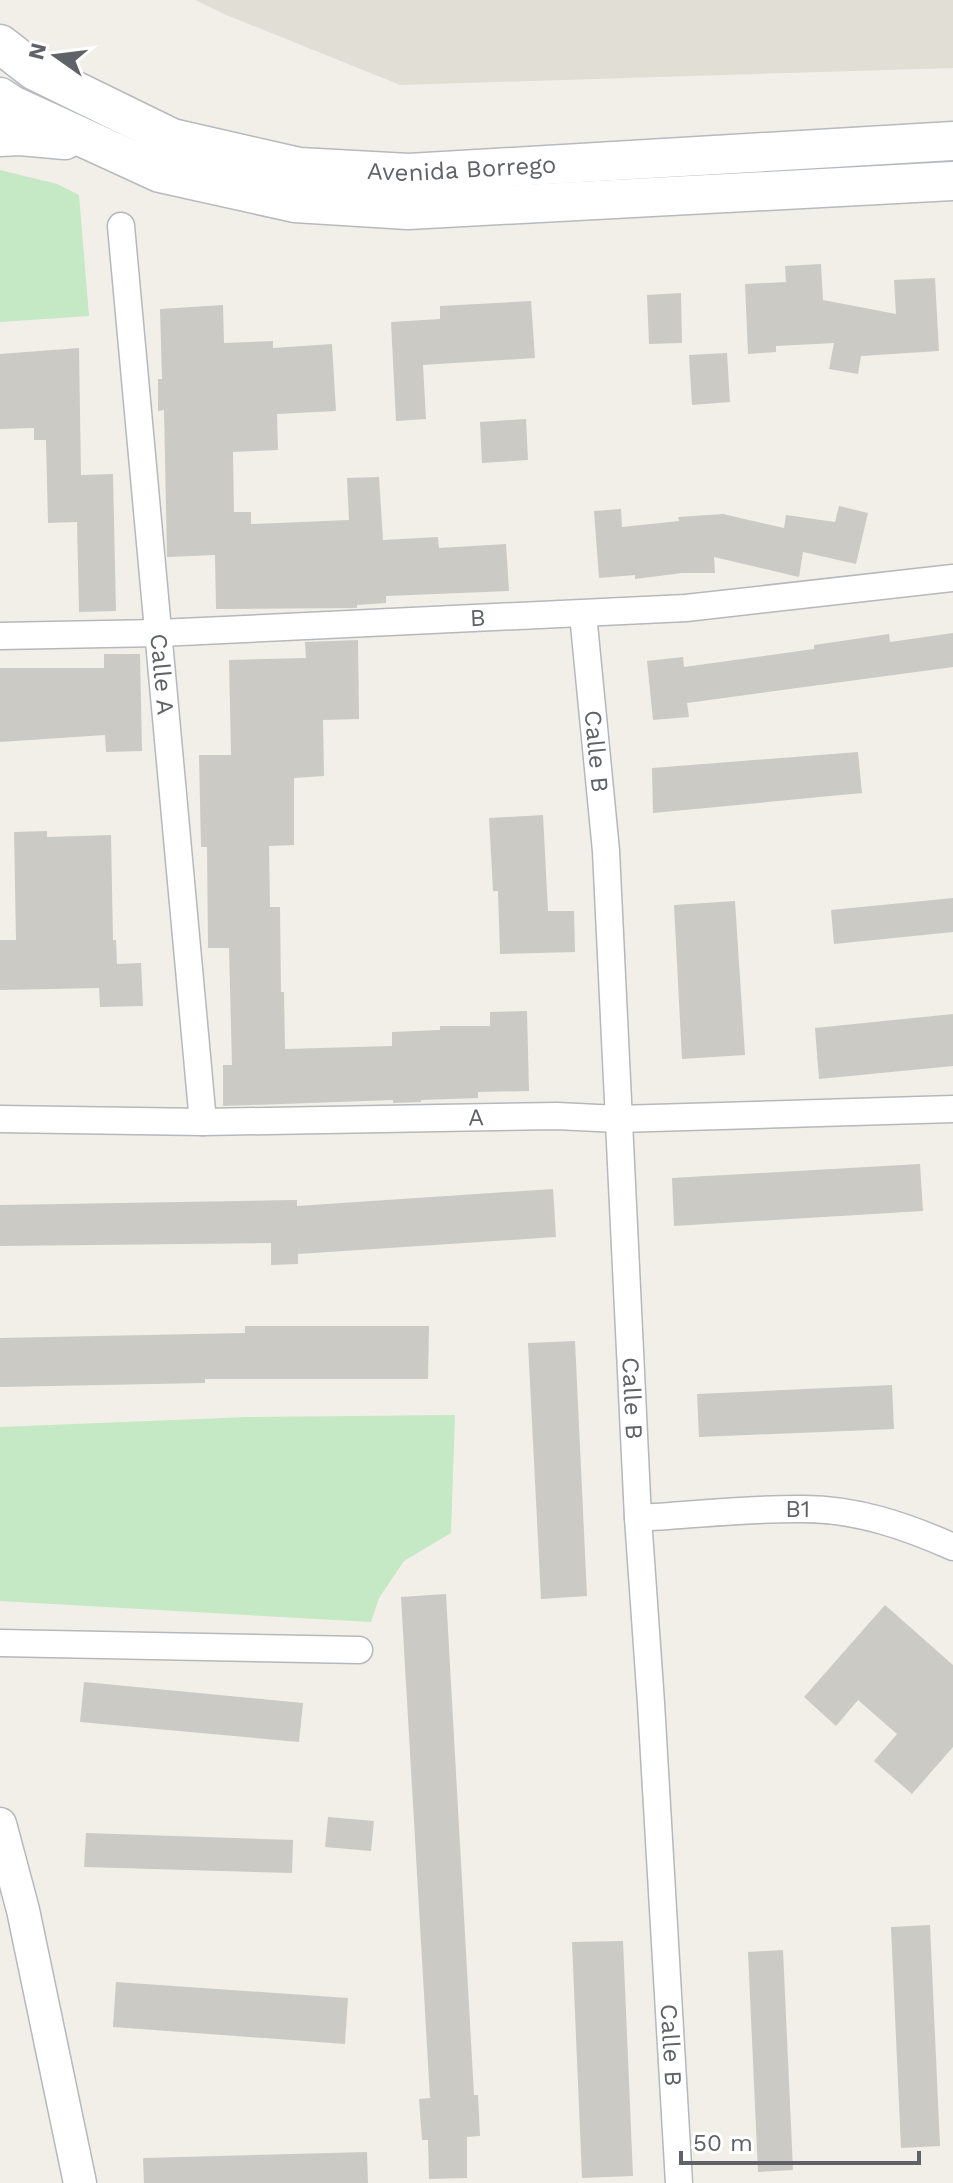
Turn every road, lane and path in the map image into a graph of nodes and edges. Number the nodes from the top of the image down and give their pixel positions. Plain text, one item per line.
1 (0, 44) edge
2 (0, 97) edge
3 (0, 137) edge
4 (953, 141) edge
5 (95, 144) junction
6 (953, 181) edge
7 (121, 226) dead end
8 (953, 578) edge
9 (583, 614) junction
10 (159, 633) junction
11 (0, 636) edge
12 (953, 1109) edge
13 (0, 1119) edge
14 (618, 1119) junction
15 (203, 1122) junction
16 (638, 1518) junction
17 (953, 1547) edge
18 (0, 1643) edge
19 (359, 1650) dead end
20 (0, 1824) edge
21 (80, 2183) edge
22 (679, 2183) edge

1 - 4 main road, Avenida Borrego
2 - 5 main road, Avenida Borrego
3 - 5 main road
5 - 6 main road, Avenida Borrego
7 - 10 street, Calle A
8 - 9 street, B
9 - 10 street, B
9 - 14 street, Calle B
10 - 11 street, B
10 - 15 street, Calle A
12 - 14 street, A
13 - 15 street, A
14 - 15 street, A
14 - 16 street, Calle B
16 - 17 street, B1
16 - 22 street, Calle B
18 - 19 street
20 - 21 street

